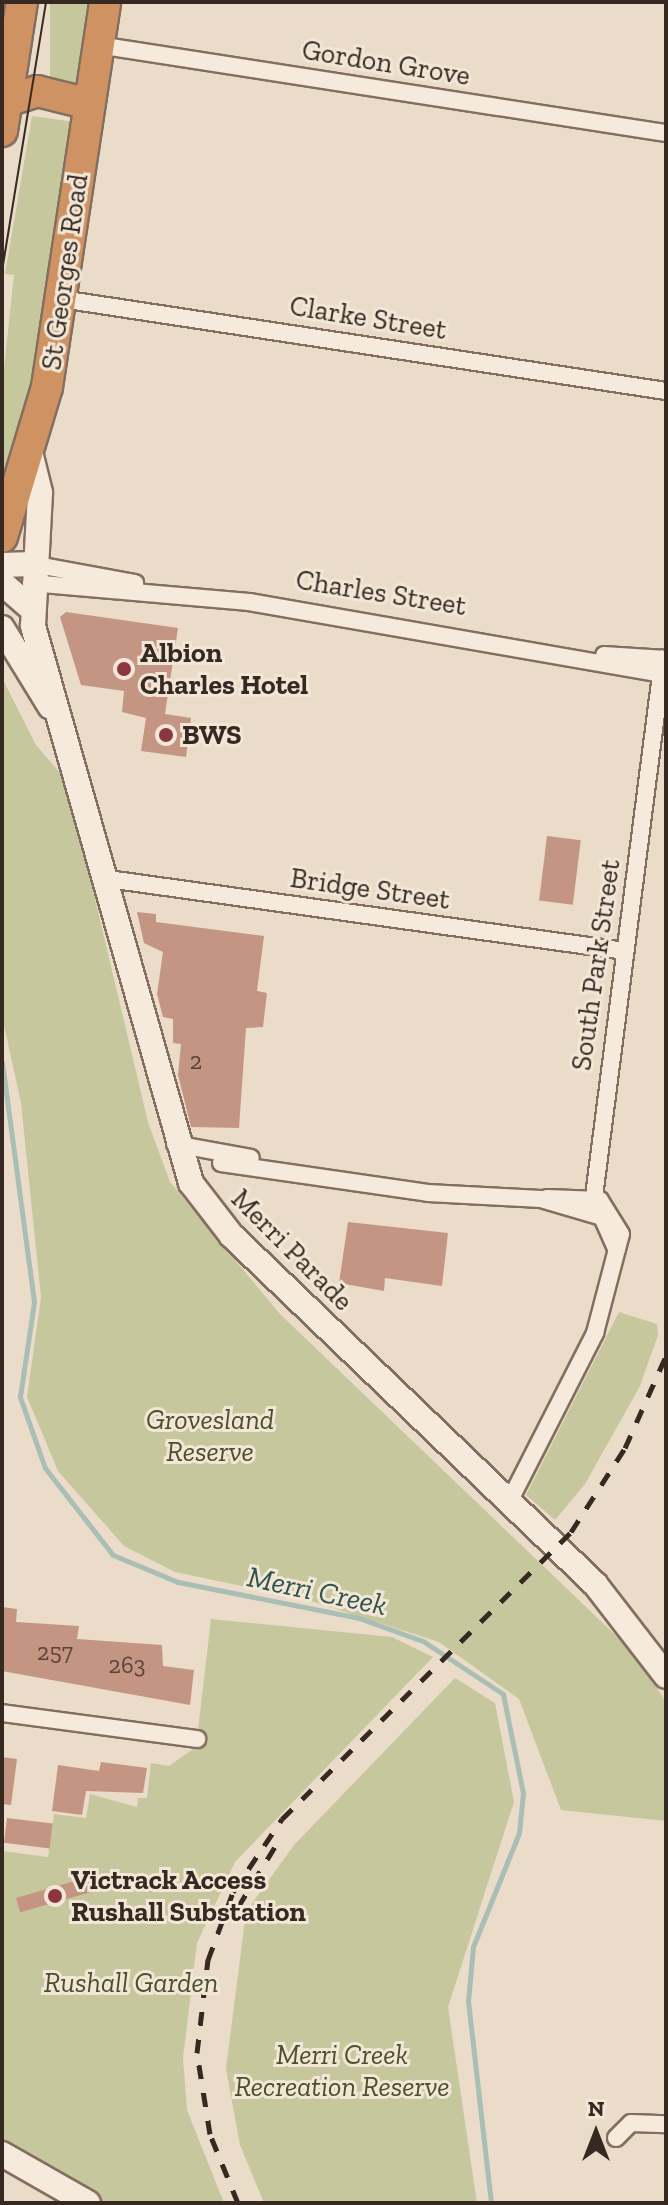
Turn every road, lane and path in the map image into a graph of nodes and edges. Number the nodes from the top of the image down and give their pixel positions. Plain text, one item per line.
1 (22, 2) edge
2 (105, 2) edge
3 (98, 45) junction
4 (4, 101) edge
5 (88, 108) junction
6 (2, 131) edge
7 (666, 133) edge
8 (61, 299) junction
9 (666, 391) edge
10 (31, 456) junction
11 (4, 527) edge
12 (2, 565) edge
13 (31, 574) junction
14 (2, 581) edge
15 (31, 608) junction
16 (2, 628) edge
17 (664, 667) edge
18 (63, 729) junction
19 (108, 879) junction
20 (625, 951) junction
21 (175, 1144) junction
22 (221, 1163) dead end
23 (272, 1165) junction
24 (592, 1204) junction
25 (509, 1502) junction
26 (663, 1665) edge
27 (2, 1713) edge
28 (197, 1739) dead end
29 (666, 2124) edge
30 (616, 2138) dead end
31 (2, 2154) edge
32 (2, 2167) edge
33 (65, 2203) edge
34 (88, 2203) edge

1 - 4 highway
2 - 3 highway, St Georges Road
3 - 5 highway, St Georges Road
3 - 7 street, Gordon Grove
4 - 5 highway
4 - 6 highway
5 - 8 highway, St Georges Road
8 - 9 street, Clarke Street
8 - 10 highway, St Georges Road
10 - 11 highway, St Georges Road
10 - 13 main road, Merri Parade
12 - 13 main road
13 - 14 main road, Charles Street
13 - 15 main road, Merri Parade
13 - 17 street, Charles Street
14 - 15 main road
15 - 18 main road, Merri Parade
16 - 18 main road, Merri Parade
17 - 20 street, South Park Street
18 - 19 main road, Merri Parade
19 - 20 street, Bridge Street
19 - 21 main road, Merri Parade
20 - 24 street, South Park Street
21 - 23 street
21 - 25 main road, Merri Parade
22 - 23 street
23 - 24 street
24 - 25 street
25 - 26 main road, Merri Parade
27 - 28 street
29 - 30 street
31 - 34 main road
32 - 33 main road

